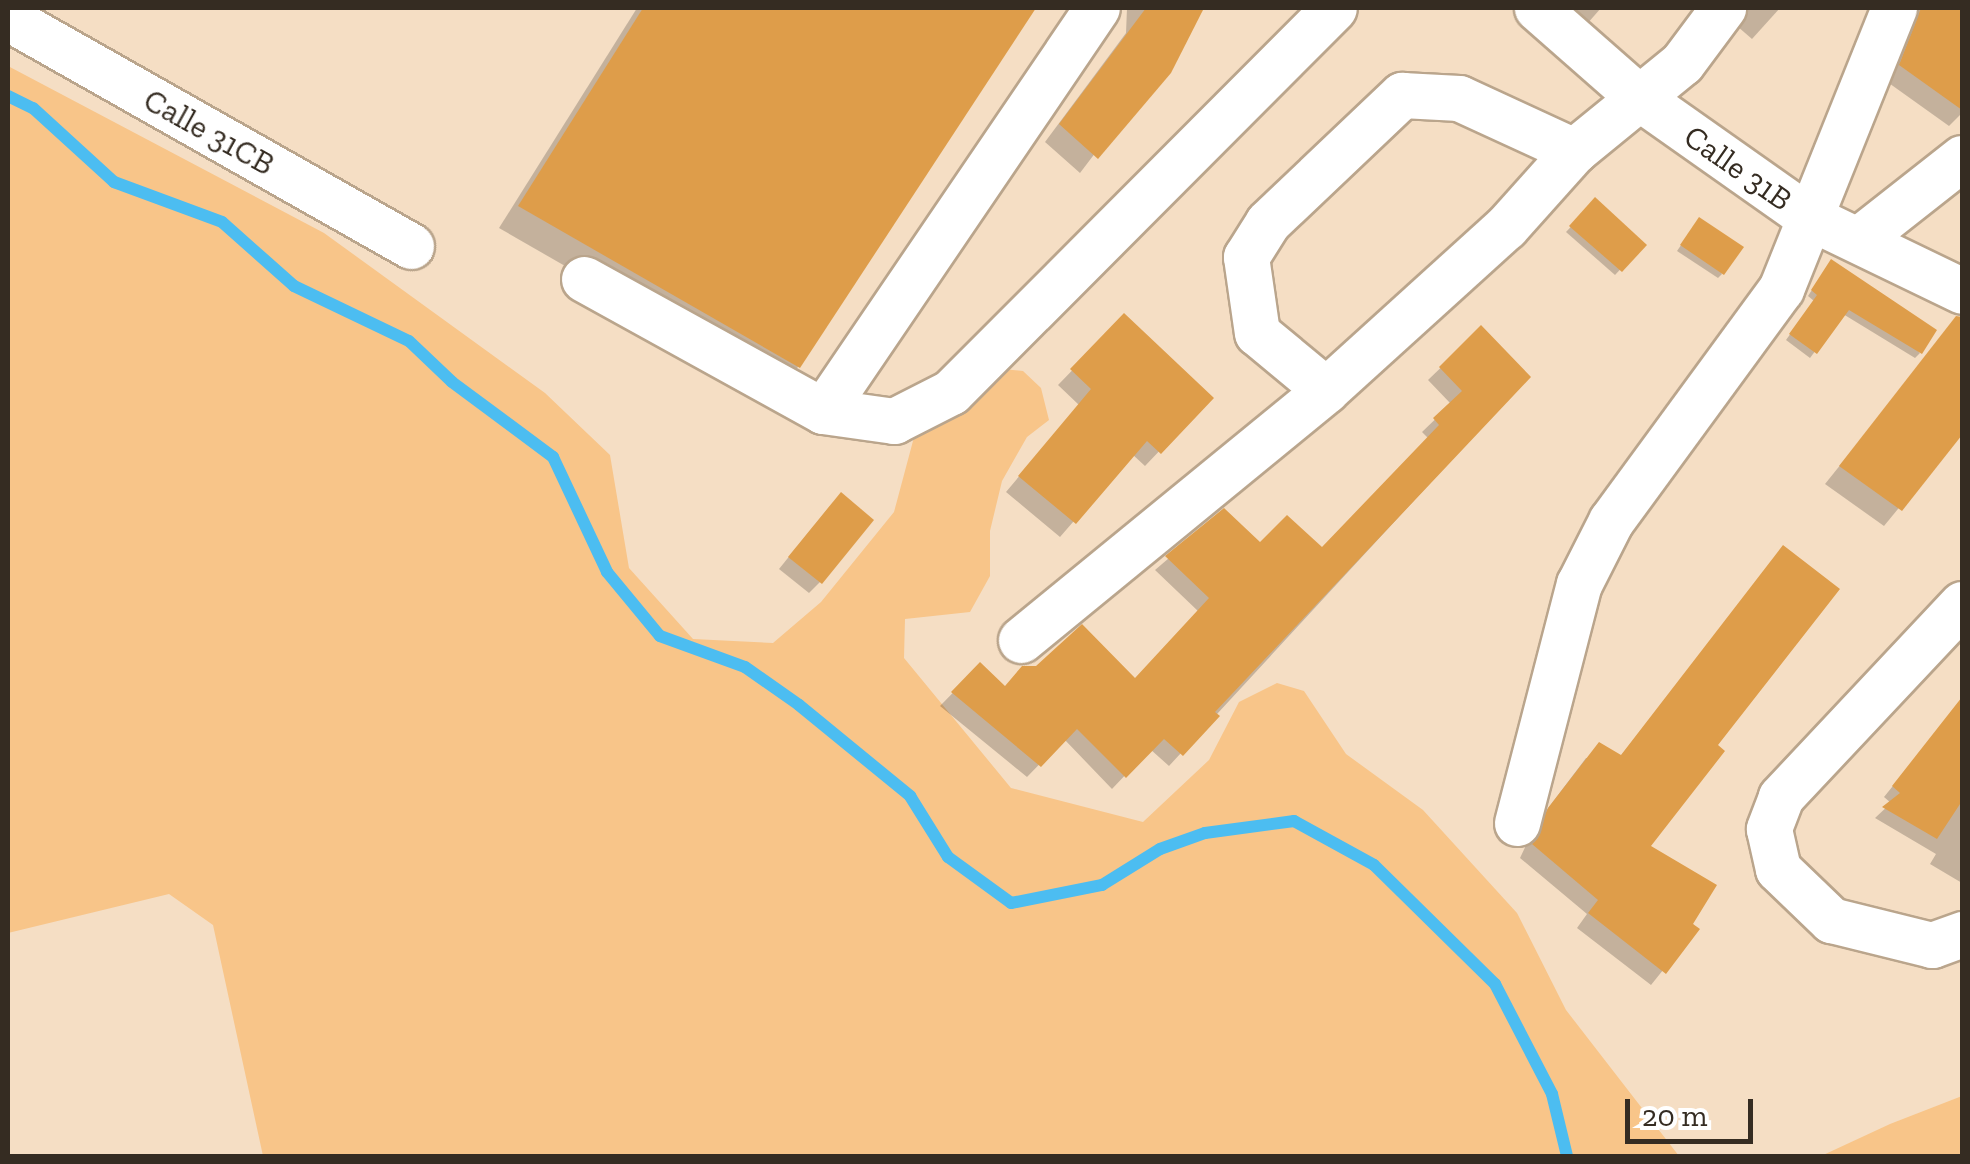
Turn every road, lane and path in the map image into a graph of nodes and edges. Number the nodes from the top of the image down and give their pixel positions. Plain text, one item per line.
1 (1097, 8) edge
2 (1537, 8) edge
3 (1722, 8) edge
4 (1894, 8) edge
5 (1306, 16) edge
6 (8, 18) edge
7 (1637, 96) junction
8 (1574, 151) junction
9 (1962, 158) edge
10 (1807, 216) junction
11 (1858, 239) junction
12 (411, 246) dead end
13 (584, 278) dead end
14 (1962, 291) edge
15 (1326, 390) junction
16 (824, 412) junction
17 (1962, 604) edge
18 (1021, 640) dead end
19 (1516, 824) dead end
20 (1962, 934) edge

1 - 16 street
2 - 7 street, Calle 31B
3 - 7 street
4 - 10 street
5 - 16 street
6 - 12 street, Calle 31CB
7 - 8 street
7 - 10 street, Calle 31B
8 - 15 street
8 - 15 street
9 - 11 street
10 - 11 street, Calle 31B
10 - 19 street
11 - 14 street, Calle 31B
13 - 16 street
15 - 18 street
17 - 20 street

